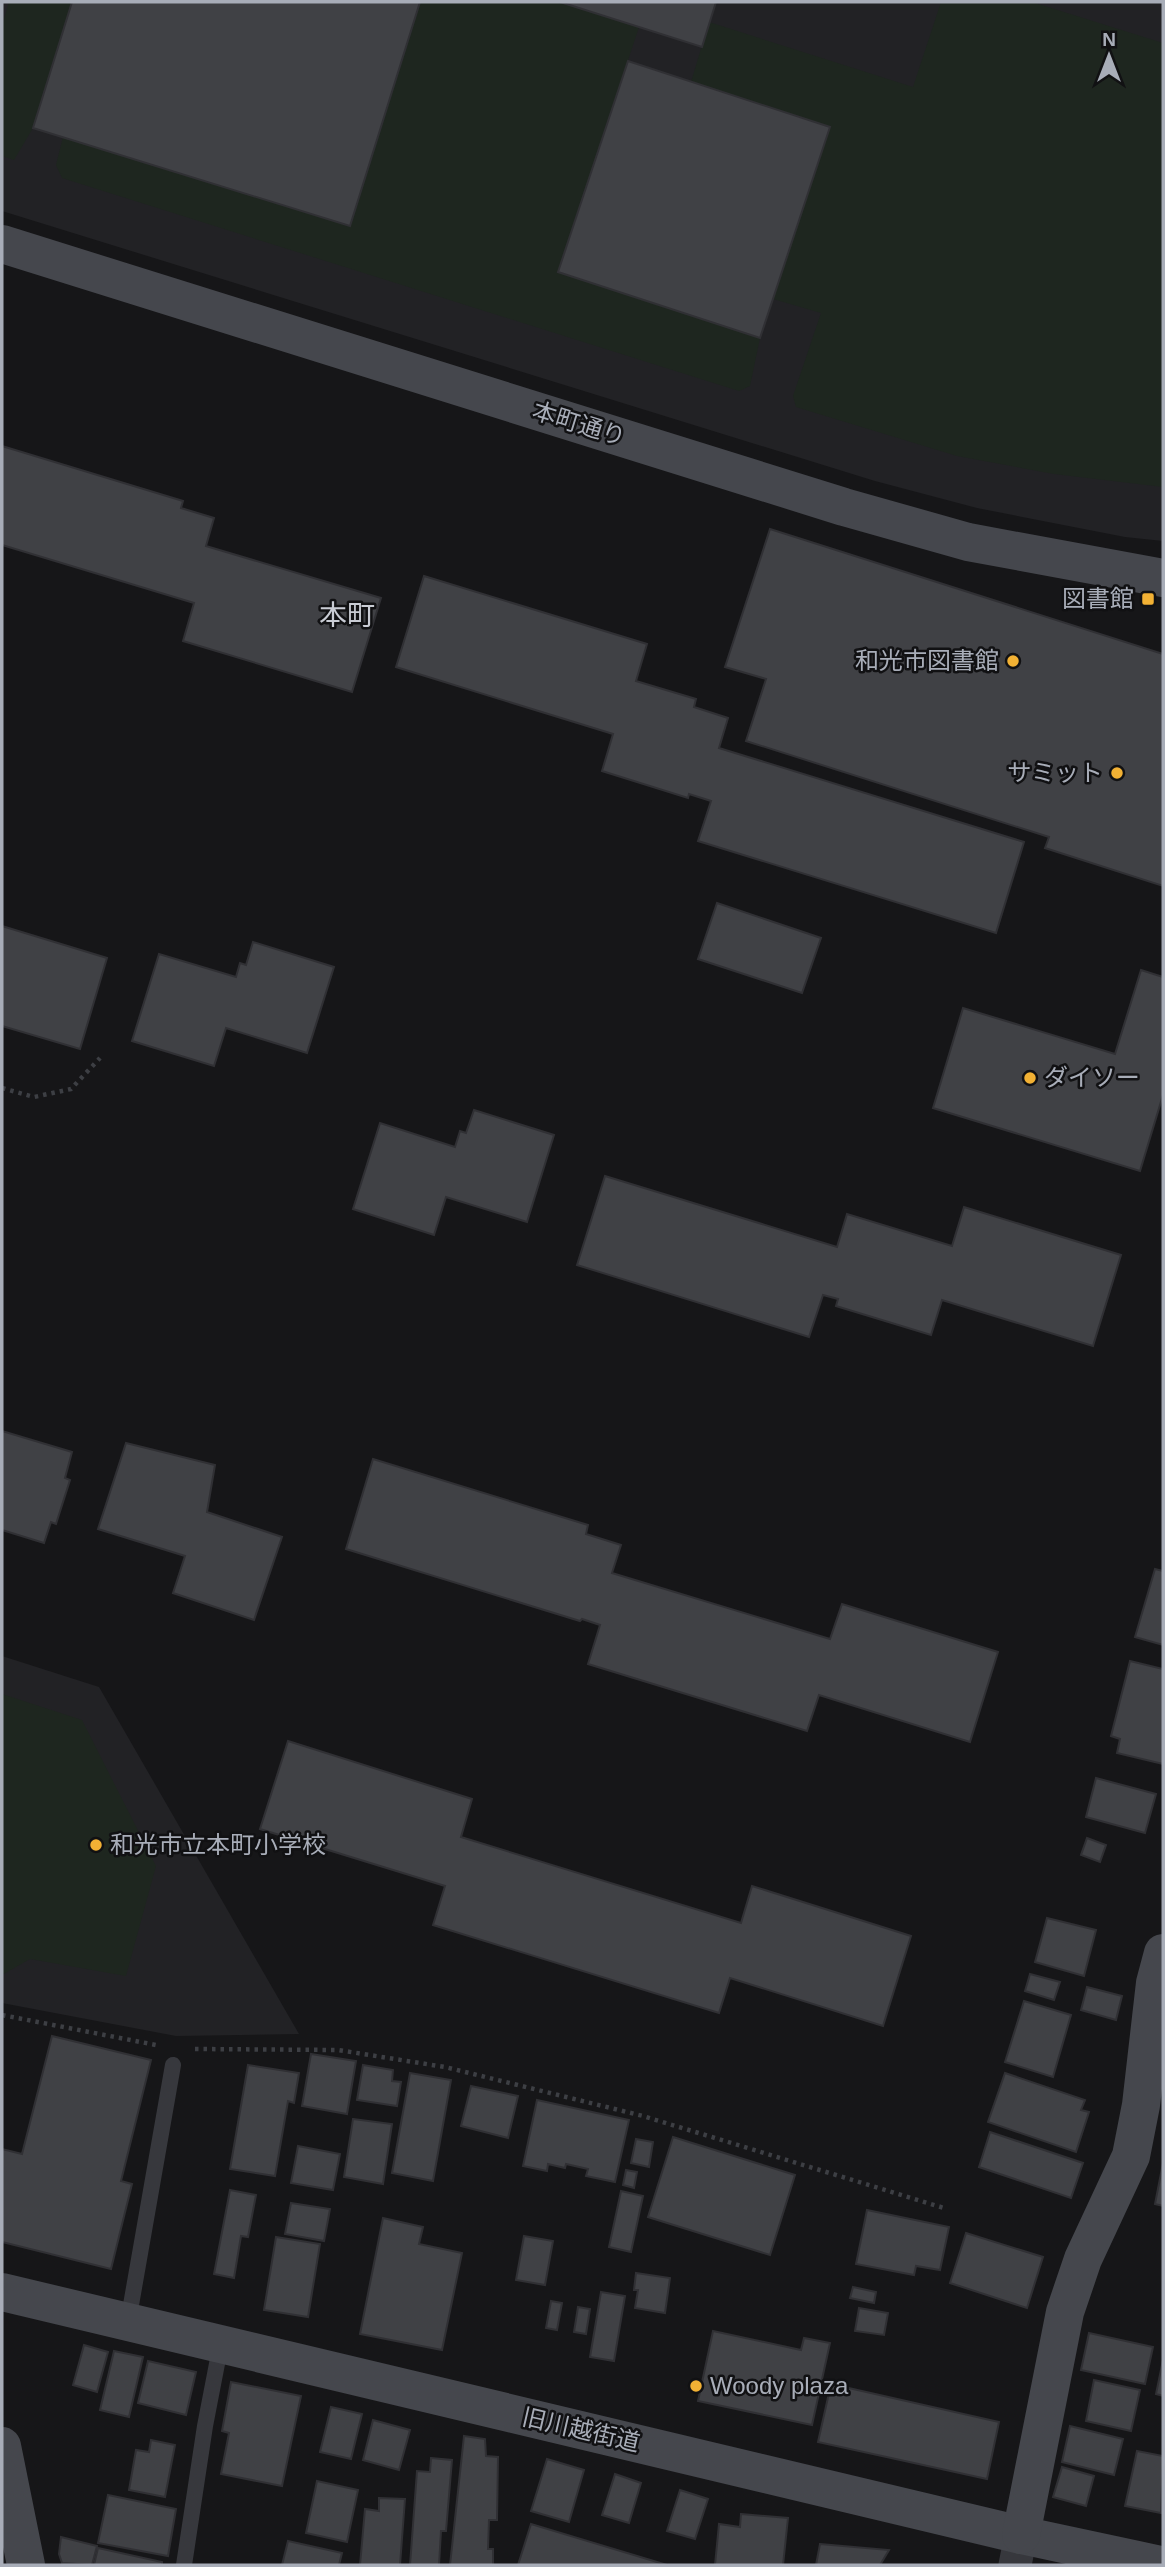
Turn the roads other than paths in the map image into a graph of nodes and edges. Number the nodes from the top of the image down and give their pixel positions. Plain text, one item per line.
1 (2, 244) edge
2 (1163, 578) edge
3 (1163, 1953) edge
4 (173, 2065) dead end
5 (1151, 2112) edge
6 (2, 2292) edge
7 (128, 2322) junction
8 (221, 2343) junction
9 (2, 2446) edge
10 (1018, 2550) edge
11 (26, 2565) edge
12 (184, 2565) edge
13 (1161, 2565) edge

1 - 2 street, 本町通り
3 - 5 street
4 - 7 lane
5 - 10 street
6 - 7 street, 旧川越街道
7 - 8 street, 旧川越街道
8 - 10 street, 旧川越街道
8 - 12 lane
9 - 11 street
10 - 13 street, 旧川越街道

